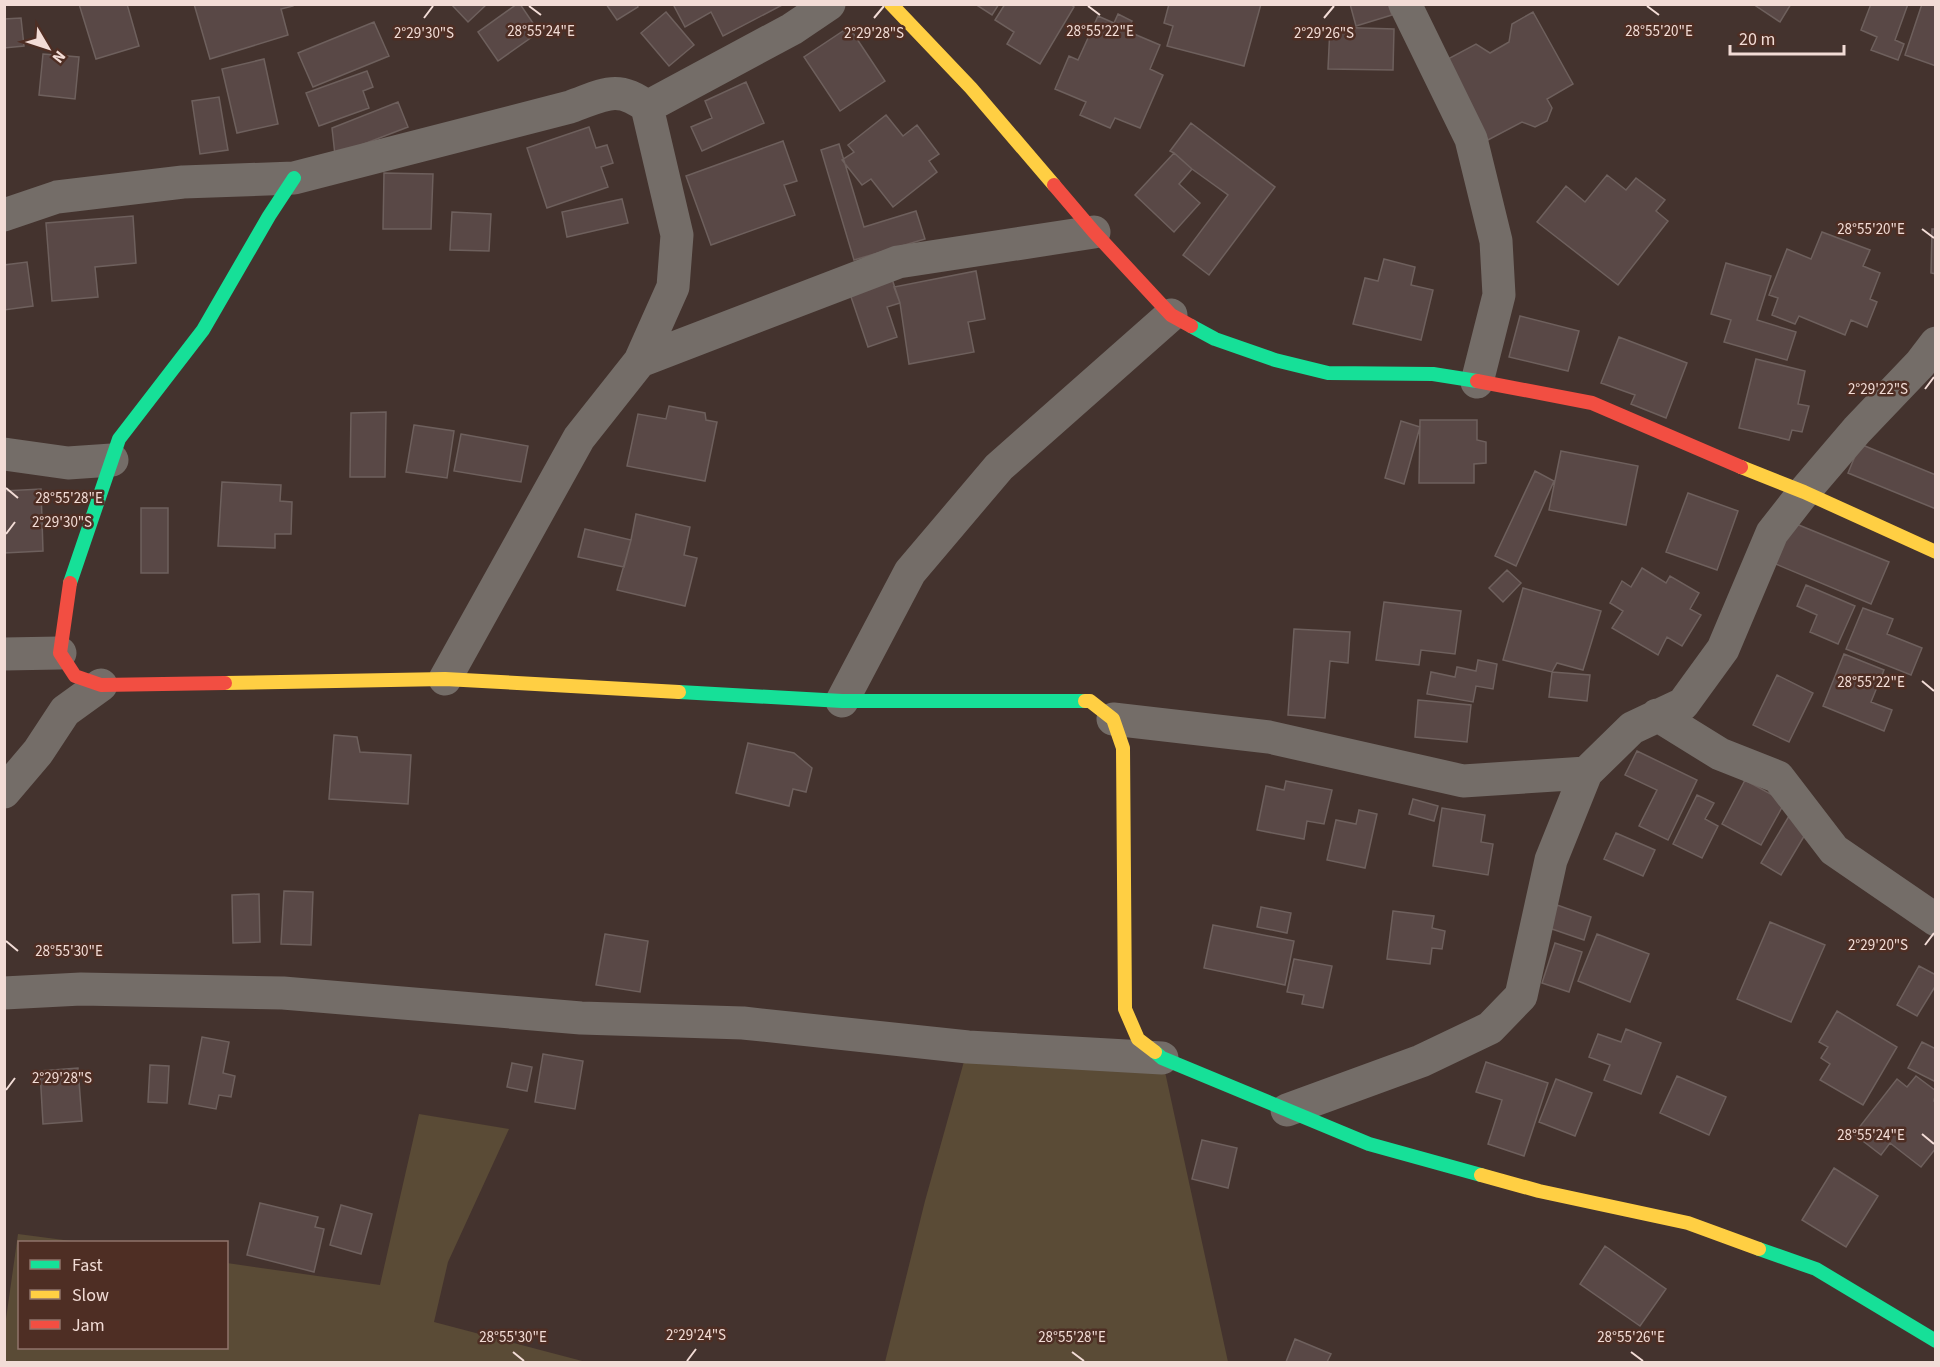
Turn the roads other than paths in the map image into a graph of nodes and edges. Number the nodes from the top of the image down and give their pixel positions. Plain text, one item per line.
1 (829, 4) edge
2 (891, 4) edge
3 (1405, 4) edge
4 (647, 107) junction
5 (294, 178) junction
6 (4, 216) edge
7 (1094, 232) junction
8 (1171, 315) junction
9 (1935, 343) edge
10 (640, 361) junction
11 (1478, 382) junction
12 (4, 454) edge
13 (112, 460) junction
14 (1804, 492) junction
15 (1935, 552) edge
16 (60, 652) junction
17 (4, 654) edge
18 (445, 679) junction
19 (101, 685) junction
20 (842, 701) junction
21 (1657, 716) junction
22 (1113, 719) junction
23 (1586, 773) junction
24 (4, 792) edge
25 (1935, 920) edge
26 (4, 993) edge
27 (1162, 1058) junction
28 (1287, 1110) junction
29 (1934, 1339) edge

1 - 4 street
2 - 7 street
3 - 11 street
4 - 5 street
4 - 10 street
5 - 6 street
5 - 13 street
7 - 8 street
7 - 10 street
8 - 11 street
8 - 20 street
9 - 14 street
10 - 18 street
11 - 14 street
12 - 13 street
13 - 16 street
14 - 15 street
14 - 21 street
16 - 17 street
16 - 19 street
18 - 19 street
18 - 20 street
19 - 24 street
20 - 22 street
21 - 23 street
21 - 25 street
22 - 23 street
22 - 27 street
23 - 28 street
26 - 27 street
27 - 28 street
28 - 29 street

